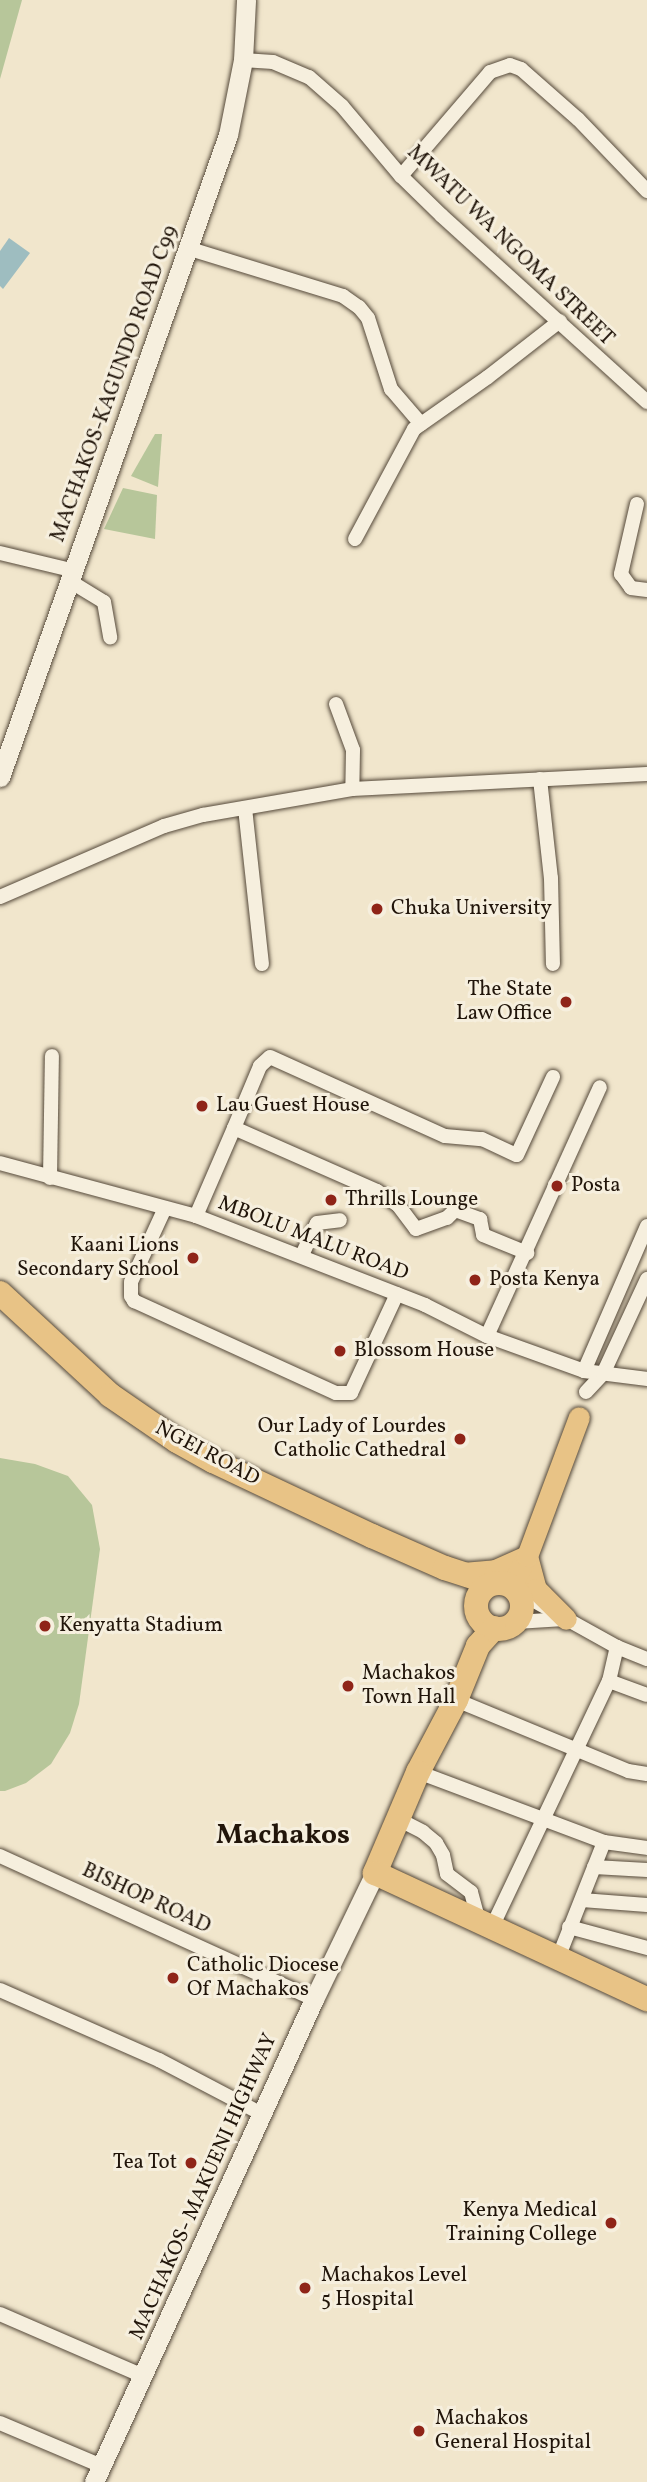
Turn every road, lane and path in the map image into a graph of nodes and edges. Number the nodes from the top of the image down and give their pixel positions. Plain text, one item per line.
1 (246, 0) edge
2 (243, 60) junction
3 (401, 176) junction
4 (647, 191) edge
5 (187, 248) junction
6 (560, 321) junction
7 (647, 402) edge
8 (421, 424) junction
9 (637, 505) dead end
10 (355, 539) dead end
11 (0, 554) edge
12 (69, 575) junction
13 (647, 590) edge
14 (110, 637) dead end
15 (336, 704) dead end
16 (647, 774) edge
17 (0, 777) edge
18 (540, 779) junction
19 (352, 789) junction
20 (245, 808) junction
21 (0, 897) edge
22 (262, 964) dead end
23 (553, 964) dead end
24 (52, 1056) dead end
25 (553, 1077) dead end
26 (600, 1087) dead end
27 (234, 1128) junction
28 (0, 1163) edge
29 (50, 1178) junction
30 (165, 1208) junction
31 (196, 1216) junction
32 (340, 1220) dead end
33 (647, 1226) edge
34 (527, 1253) junction
35 (302, 1255) junction
36 (647, 1279) edge
37 (0, 1293) edge
38 (397, 1294) junction
39 (488, 1336) junction
40 (584, 1371) junction
41 (603, 1374) junction
42 (647, 1379) edge
43 (586, 1392) junction
44 (579, 1417) joint
45 (527, 1556) junction
46 (453, 1571) junction
47 (507, 1587) junction
48 (566, 1619) junction
49 (489, 1626) junction
50 (618, 1647) junction
51 (647, 1659) edge
52 (609, 1681) junction
53 (647, 1695) edge
54 (456, 1700) junction
55 (577, 1751) junction
56 (418, 1772) junction
57 (647, 1773) edge
58 (398, 1819) junction
59 (542, 1819) junction
60 (604, 1843) junction
61 (647, 1848) edge
62 (0, 1856) edge
63 (594, 1867) junction
64 (647, 1870) edge
65 (375, 1873) junction
66 (582, 1900) junction
67 (647, 1905) edge
68 (485, 1922) junction
69 (569, 1927) junction
70 (647, 1948) edge
71 (558, 1958) junction
72 (0, 1990) edge
73 (314, 1998) junction
74 (647, 1999) edge
75 (262, 2114) junction
76 (0, 2314) edge
77 (143, 2376) junction
78 (0, 2423) edge
79 (98, 2474) edge

1 - 2 main road, MACHAKOS-KAGUNDO ROAD C99
2 - 3 street, MWATU WA NGOMA STREET
2 - 5 main road, MACHAKOS-KAGUNDO ROAD C99
3 - 4 street
3 - 6 street, MWATU WA NGOMA STREET
5 - 8 street
5 - 12 main road, MACHAKOS-KAGUNDO ROAD C99
6 - 7 street, MWATU WA NGOMA STREET
6 - 8 street
8 - 10 street
9 - 13 street
11 - 12 street
12 - 14 street
12 - 17 main road, MACHAKOS-KAGUNDO ROAD C99
15 - 19 street
16 - 18 street
18 - 19 street
18 - 23 street
19 - 20 street
20 - 21 street
20 - 22 street
24 - 29 street
25 - 27 street
26 - 34 street
27 - 31 street
27 - 34 street
28 - 29 street, MBOLU MALU ROAD
29 - 30 street, MBOLU MALU ROAD
30 - 31 street, MBOLU MALU ROAD
30 - 38 street
31 - 35 street, MBOLU MALU ROAD
32 - 35 street
33 - 40 street
34 - 39 street
35 - 38 street, MBOLU MALU ROAD
36 - 41 street
37 - 46 highway, NGEI ROAD
38 - 39 street, MBOLU MALU ROAD
39 - 40 street, MBOLU MALU ROAD
40 - 41 street, MBOLU MALU ROAD
40 - 43 street
41 - 42 street, MBOLU MALU ROAD
41 - 43 street
43 - 44 street
44 - 45 main road
45 - 46 main road
45 - 47 main road
45 - 48 main road
46 - 47 highway, NGEI ROAD
46 - 49 highway
47 - 48 street
47 - 49 highway
47 - 49 highway
48 - 49 street
48 - 50 street
49 - 54 highway
50 - 51 street
50 - 52 street
52 - 53 street
52 - 55 street
54 - 55 street
54 - 56 highway
55 - 57 street
55 - 59 street
56 - 58 highway
56 - 59 street
58 - 65 highway
58 - 68 street
59 - 60 street
59 - 68 street
60 - 61 street
60 - 63 street
62 - 73 street, BISHOP ROAD
63 - 64 street
63 - 66 street
65 - 68 highway
65 - 73 main road, MACHAKOS- MAKUENI HIGHWAY
66 - 67 street
66 - 69 street
68 - 71 highway
69 - 70 street
69 - 71 street
71 - 74 highway
72 - 75 street
73 - 75 main road, MACHAKOS- MAKUENI HIGHWAY
75 - 77 main road, MACHAKOS- MAKUENI HIGHWAY
76 - 77 street
77 - 79 main road, MACHAKOS- MAKUENI HIGHWAY
78 - 79 street

